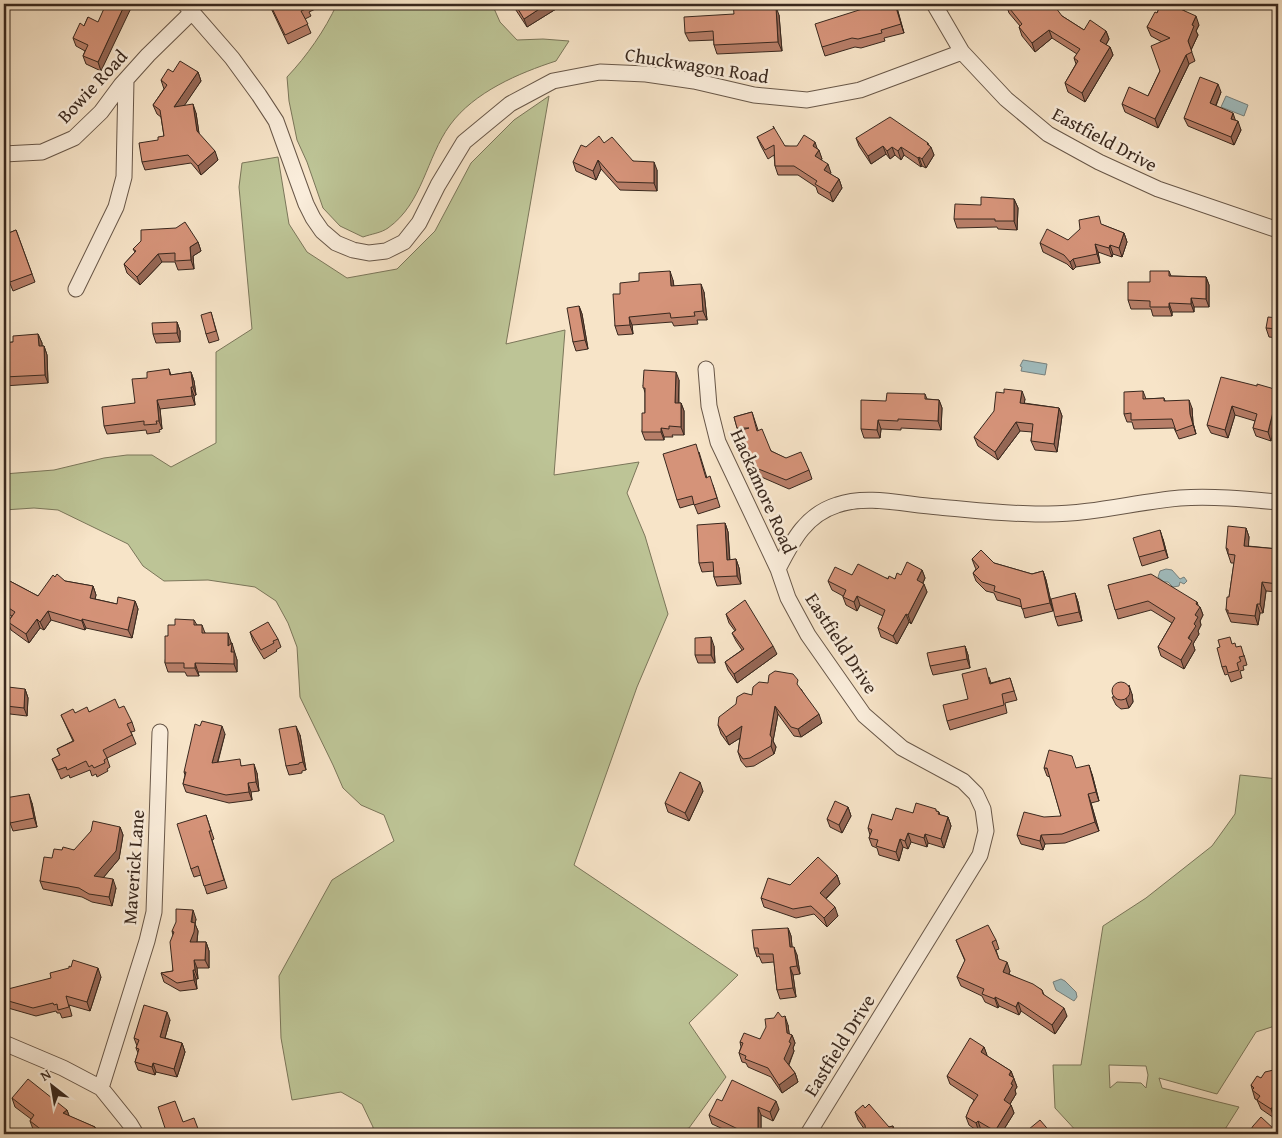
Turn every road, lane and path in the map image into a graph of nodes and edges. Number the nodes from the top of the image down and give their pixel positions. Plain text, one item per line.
1 (934, 4) edge
2 (188, 8) edge
3 (962, 52) junction
4 (126, 80) junction
5 (4, 154) edge
6 (1278, 230) edge
7 (76, 289) dead end
8 (706, 369) dead end
9 (1278, 502) edge
10 (778, 569) junction
11 (160, 732) dead end
12 (4, 1044) edge
13 (101, 1088) junction
14 (136, 1134) edge
15 (808, 1134) edge

1 - 3 street, Eastfield Drive
2 - 3 street, Chuckwagon Road
2 - 4 street, Bowie Road
3 - 6 street, Eastfield Drive
4 - 5 street, Bowie Road
4 - 7 street
8 - 10 street, Hackamore Road
9 - 10 street
10 - 15 street, Eastfield Drive
11 - 13 street, Maverick Lane
12 - 13 street
13 - 14 street

